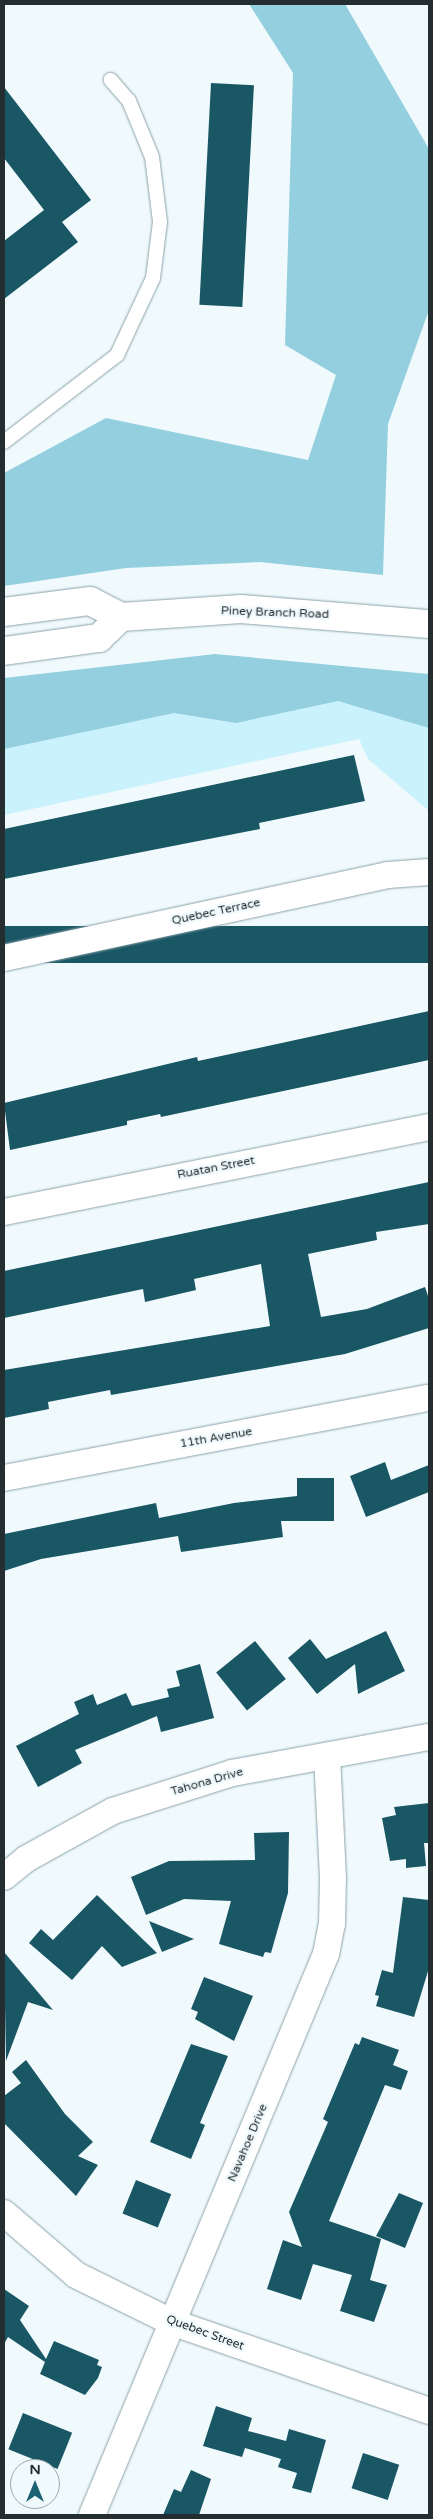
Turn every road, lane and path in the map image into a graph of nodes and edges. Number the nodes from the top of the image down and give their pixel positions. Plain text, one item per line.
1 (111, 80) dead end
2 (4, 442) edge
3 (4, 612) edge
4 (121, 617) junction
5 (429, 624) edge
6 (4, 651) edge
7 (429, 872) edge
8 (4, 958) edge
9 (429, 1128) edge
10 (4, 1212) edge
11 (429, 1398) edge
12 (4, 1478) edge
13 (429, 1737) edge
14 (327, 1756) junction
15 (4, 1877) edge
16 (4, 2213) edge
17 (171, 2322) junction
18 (429, 2412) edge
19 (92, 2515) edge

1 - 2 lane
3 - 4 main road
4 - 5 main road, Piney Branch Road
4 - 6 main road
7 - 8 street, Quebec Terrace
9 - 10 street, Ruatan Street
11 - 12 street, 11th Avenue
13 - 14 street, Tahona Drive
14 - 15 street, Tahona Drive
14 - 17 street, Navahoe Drive
16 - 17 street, Quebec Street
17 - 18 street, Quebec Street
17 - 19 street, Navahoe Drive

